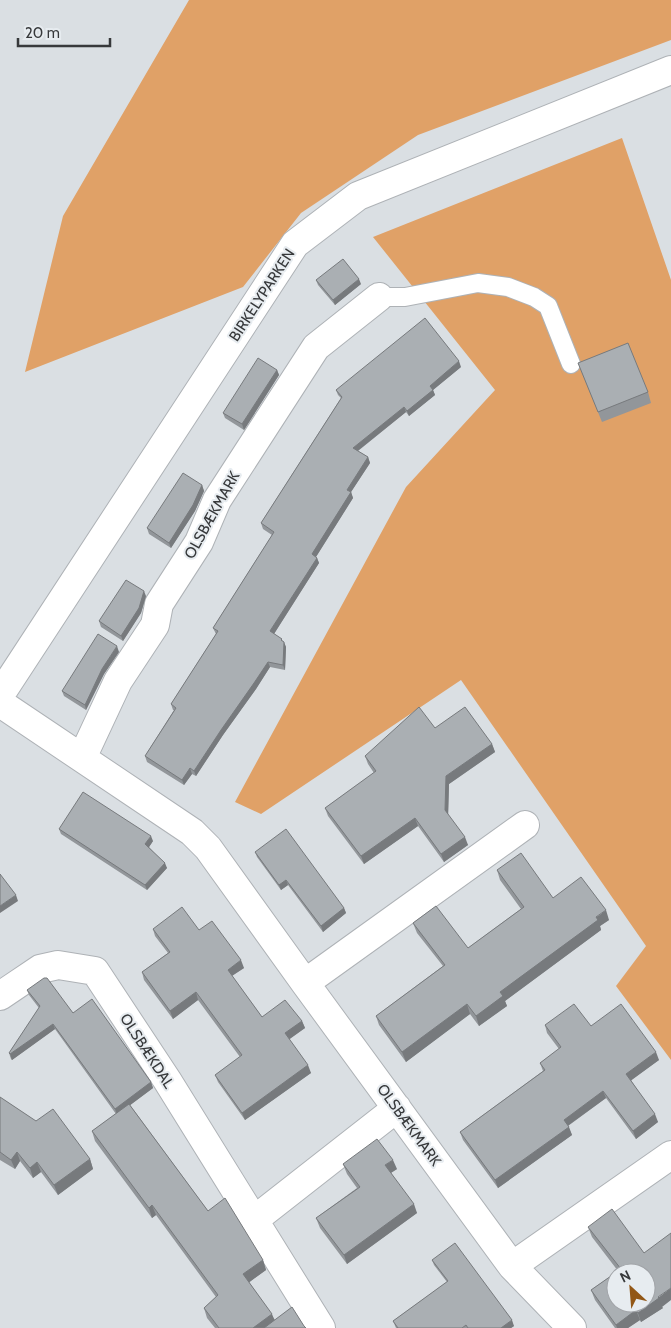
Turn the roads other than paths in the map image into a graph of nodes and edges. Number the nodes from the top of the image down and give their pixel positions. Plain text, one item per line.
1 (671, 70) edge
2 (378, 297) joint
3 (571, 364) dead end
4 (0, 695) edge
5 (0, 703) edge
6 (82, 758) junction
7 (525, 825) dead end
8 (305, 984) junction
9 (0, 996) edge
10 (397, 1108) junction
11 (671, 1155) edge
12 (254, 1220) junction
13 (512, 1266) junction
14 (322, 1328) edge
15 (572, 1328) edge

1 - 4 street, BIRKELYPARKEN
2 - 3 lane
2 - 6 street, OLSBÆKMARK
5 - 6 street, OLSBÆKMARK
6 - 8 street, OLSBÆKMARK
7 - 8 street
8 - 10 street, OLSBÆKMARK
9 - 12 street, OLSBÆKDAL
10 - 12 street
10 - 13 street, OLSBÆKMARK
11 - 13 street
12 - 14 street, OLSBÆKDAL
13 - 15 street, OLSBÆKMARK

